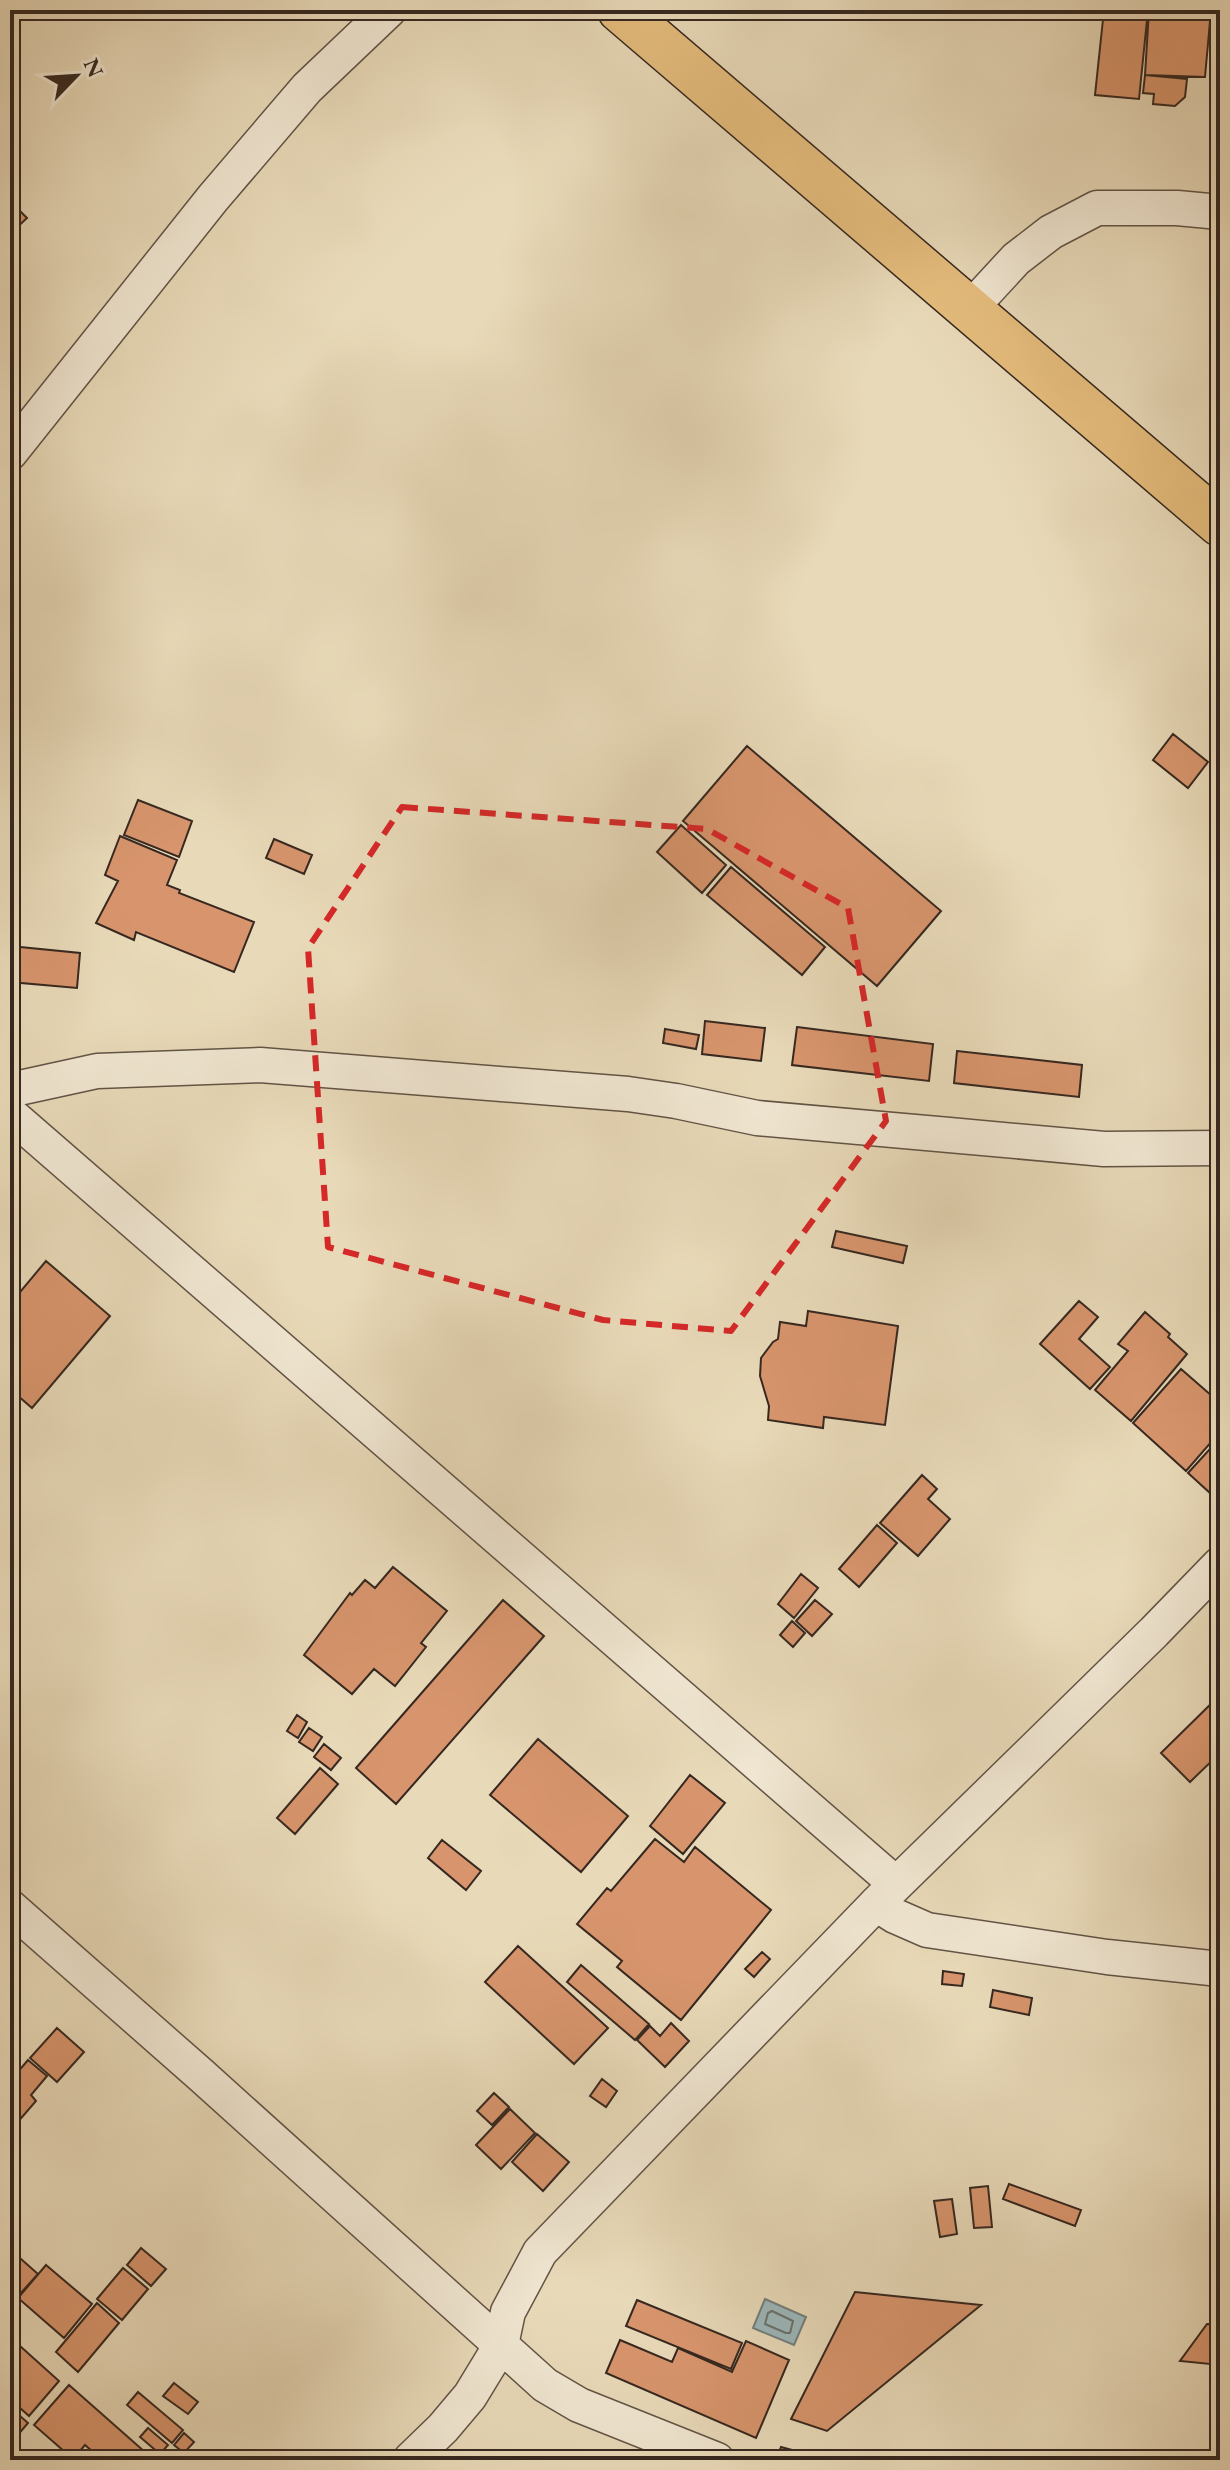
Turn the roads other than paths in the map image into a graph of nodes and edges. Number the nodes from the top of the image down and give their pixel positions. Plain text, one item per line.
1 (389, 10) edge
2 (620, 10) edge
3 (1220, 212) edge
4 (968, 311) junction
5 (10, 453) edge
6 (1220, 524) edge
7 (10, 1090) edge
8 (10, 1114) edge
9 (1220, 1148) edge
10 (1220, 1564) edge
11 (886, 1894) junction
12 (10, 1907) edge
13 (1220, 1969) edge
14 (501, 2345) junction
15 (443, 2444) edge
16 (410, 2460) edge
17 (717, 2460) edge

1 - 5 street
2 - 4 main road
3 - 4 street
4 - 6 main road
7 - 9 street
8 - 11 street
10 - 11 street
11 - 13 street
11 - 14 street
12 - 14 street
14 - 15 street
14 - 17 street
15 - 16 street

